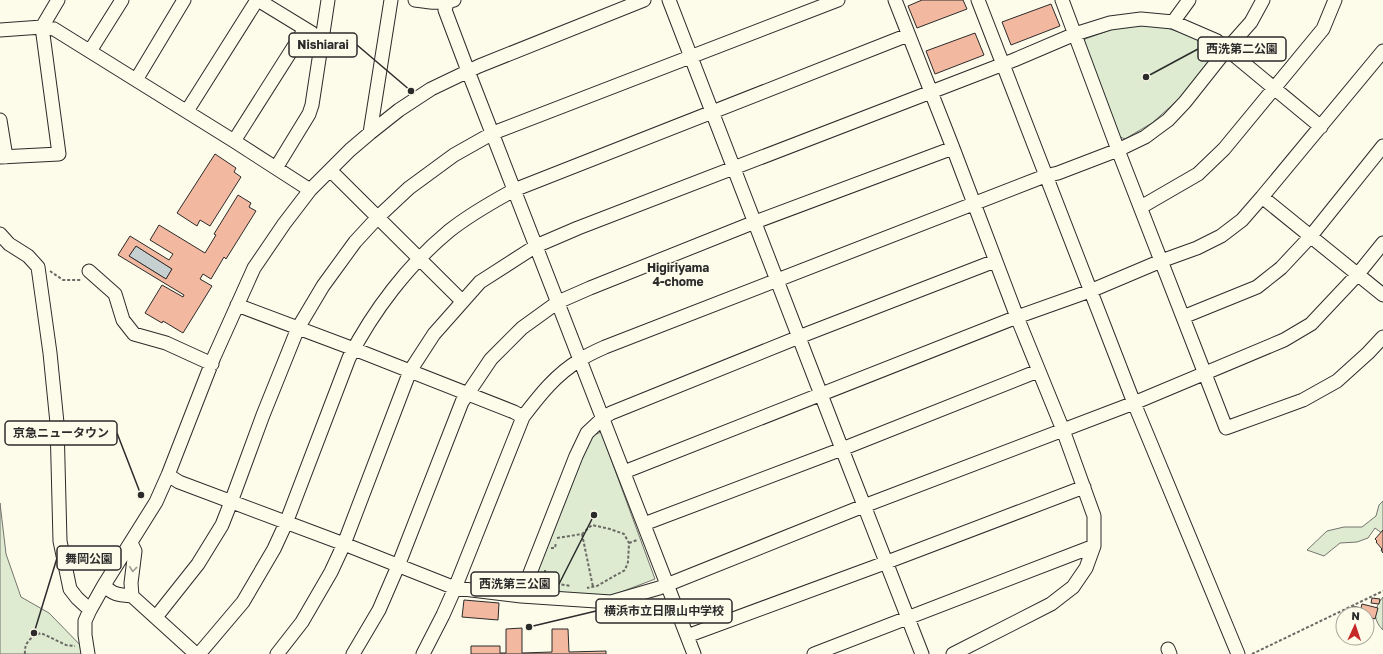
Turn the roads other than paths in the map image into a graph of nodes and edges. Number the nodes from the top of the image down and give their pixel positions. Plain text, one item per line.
1 (58, 0) edge
2 (122, 0) edge
3 (184, 0) edge
4 (257, 0) edge
5 (328, 0) edge
6 (390, 0) edge
7 (415, 0) edge
8 (644, 0) edge
9 (669, 0) edge
10 (838, 0) edge
11 (895, 0) edge
12 (978, 0) edge
13 (1062, 0) edge
14 (1190, 0) edge
15 (1263, 0) edge
16 (1335, 0) edge
17 (450, 1) edge
18 (1173, 22) junction
19 (42, 27) junction
20 (305, 29) junction
21 (0, 30) edge
22 (1075, 34) junction
23 (908, 36) junction
24 (322, 39) junction
25 (1227, 49) junction
26 (90, 51) junction
27 (1382, 55) edge
28 (691, 57) junction
29 (1003, 64) junction
30 (468, 72) junction
31 (136, 80) junction
32 (1275, 88) junction
33 (930, 92) junction
34 (187, 111) junction
35 (713, 112) junction
36 (0, 120) edge
37 (1321, 127) junction
38 (370, 132) junction
39 (493, 133) junction
40 (234, 141) junction
41 (1383, 146) edge
42 (953, 148) junction
43 (1118, 150) junction
44 (3, 157) edge
45 (276, 168) junction
46 (735, 168) junction
47 (330, 170) junction
48 (1046, 176) junction
49 (310, 190) junction
50 (514, 190) junction
51 (1262, 197) junction
52 (975, 204) junction
53 (1141, 207) junction
54 (378, 217) junction
55 (755, 222) junction
56 (0, 234) edge
57 (1310, 237) junction
58 (1383, 243) edge
59 (536, 246) junction
60 (420, 258) junction
61 (995, 261) junction
62 (1161, 261) junction
63 (89, 271) road end
64 (1358, 274) junction
65 (777, 281) junction
66 (1090, 291) junction
67 (1383, 295) edge
68 (462, 301) junction
69 (558, 302) junction
70 (237, 305) junction
71 (1017, 317) junction
72 (1183, 317) junction
73 (298, 328) junction
74 (799, 337) junction
75 (1383, 337) edge
76 (354, 348) junction
77 (580, 360) junction
78 (212, 364) junction
79 (410, 371) junction
80 (1038, 371) junction
81 (1205, 373) junction
82 (466, 394) junction
83 (821, 394) junction
84 (1134, 403) junction
85 (523, 417) junction
86 (603, 418) junction
87 (1063, 430) junction
88 (842, 449) junction
89 (624, 472) junction
90 (168, 476) junction
91 (1084, 487) junction
92 (231, 502) junction
93 (864, 506) junction
94 (286, 523) junction
95 (644, 524) junction
96 (131, 543) junction
97 (344, 544) junction
98 (1094, 546) junction
99 (886, 563) junction
100 (398, 566) junction
101 (666, 584) junction
102 (104, 585) junction
103 (455, 588) junction
104 (132, 596) junction
105 (521, 596) junction
106 (90, 610) junction
107 (156, 617) junction
108 (908, 618) junction
109 (687, 636) junction
110 (87, 650) edge
111 (196, 654) edge
112 (199, 654) edge
113 (277, 654) edge
114 (352, 654) edge
115 (423, 654) edge
116 (694, 654) edge
117 (814, 654) edge
118 (922, 654) edge
119 (953, 654) edge
120 (1238, 654) edge

1 - 19 street
2 - 26 street
3 - 31 street
4 - 20 street
4 - 34 street
5 - 24 street
6 - 38 street
7 - 17 street
8 - 30 street
9 - 28 street
10 - 28 street
11 - 23 street
12 - 29 street
13 - 22 street
14 - 18 street
15 - 25 street
16 - 32 street
17 - 30 street
18 - 22 street
18 - 25 street
19 - 21 street
19 - 26 street
19 - 44 street
20 - 24 street
20 - 40 street
22 - 29 street
22 - 43 street
23 - 33 street
23 - 35 street
24 - 45 street
25 - 32 street
25 - 43 street
26 - 31 street
27 - 37 street
28 - 35 street
28 - 39 street
29 - 33 street
29 - 48 street
30 - 38 street
30 - 39 street
31 - 34 street
32 - 37 street
32 - 53 street
33 - 42 street
33 - 46 street
34 - 40 street
35 - 46 street
35 - 50 street
36 - 44 street
37 - 51 street
38 - 47 street
39 - 50 street
39 - 54 street
40 - 45 street
41 - 57 street
42 - 52 street
42 - 55 street
43 - 48 street
43 - 53 street
45 - 49 street
46 - 55 street
46 - 59 street
47 - 49 street
47 - 54 street
48 - 52 street
48 - 66 street
49 - 70 street
50 - 59 street
50 - 60 street
51 - 57 street
51 - 62 street
52 - 61 street
52 - 65 street
53 - 62 street
54 - 60 street
54 - 73 street
55 - 65 street
55 - 69 street
56 - 106 street
57 - 64 street
57 - 72 street
58 - 64 street
59 - 68 street
59 - 69 street
60 - 68 street
60 - 76 street
61 - 71 street
61 - 74 street
62 - 66 street
62 - 72 street
63 - 78 street
64 - 67 street
64 - 81 street
65 - 74 street
65 - 77 street
66 - 71 street
66 - 84 street
68 - 79 street
69 - 77 street
69 - 82 street
70 - 73 street
70 - 78 street
71 - 80 street
71 - 83 street
72 - 81 street
73 - 76 street
73 - 92 street
74 - 83 street
74 - 86 street
75 - 81 street
76 - 79 street
76 - 94 street
77 - 85 street
77 - 86 street
78 - 90 street
79 - 82 street
79 - 97 street
80 - 87 street
80 - 88 street
81 - 84 street
82 - 85 street
82 - 100 street
83 - 88 street
83 - 89 street
84 - 87 street
84 - 120 street
85 - 103 street
86 - 89 street
86 - 105 street
87 - 91 street
87 - 93 street
88 - 93 street
88 - 95 street
89 - 95 street
90 - 92 street
90 - 96 street
91 - 98 street
91 - 99 street
92 - 94 street
92 - 107 street
93 - 99 street
93 - 101 street
94 - 97 street
94 - 112 street
95 - 101 street
96 - 102 street
96 -> 104 street
97 - 100 street
97 - 113 street
98 - 108 street
98 - 119 street
99 - 108 street
99 - 109 street
100 - 103 street
100 - 114 street
101 - 105 street
101 - 109 street
102 - 104 street
102 - 106 street
103 - 105 street
103 - 115 street
104 - 107 street
106 - 110 street
107 - 111 street
108 - 117 street
108 - 118 street
109 - 116 street

